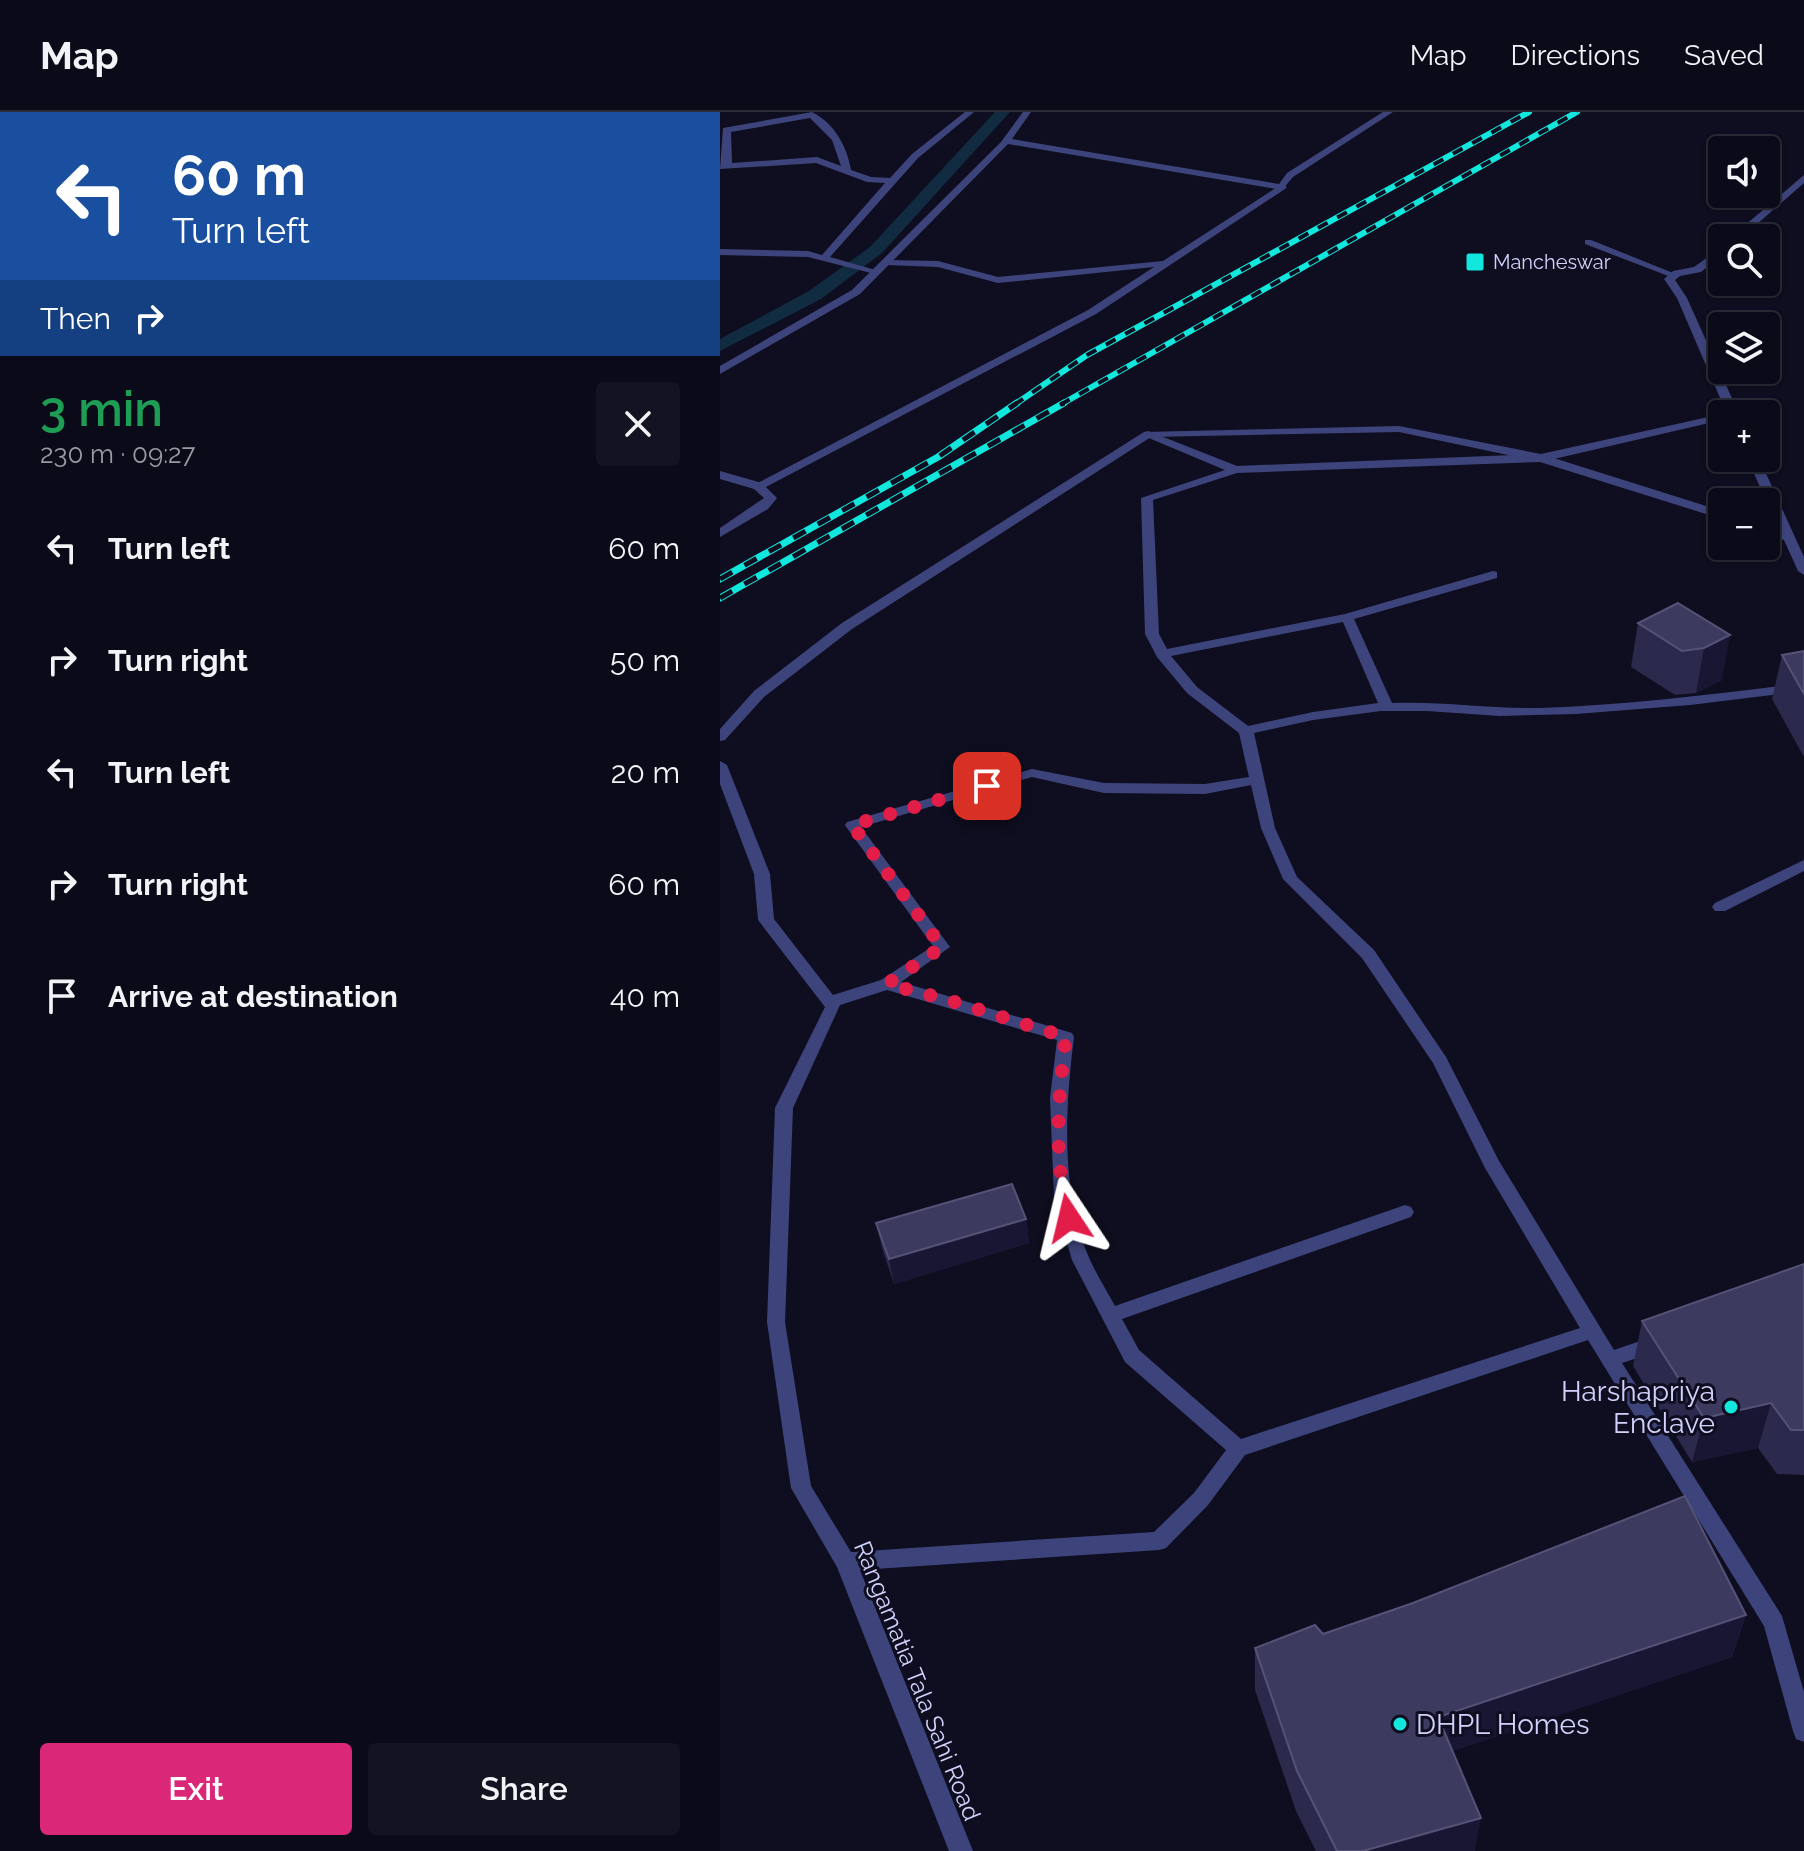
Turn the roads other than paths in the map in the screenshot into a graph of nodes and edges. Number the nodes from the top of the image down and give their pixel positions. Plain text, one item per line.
1 (970, 112) edge
2 (1027, 112) edge
3 (1389, 112) edge
4 (1006, 141) junction
5 (724, 165) edge
6 (847, 173) junction
7 (1804, 178) edge
8 (894, 181) junction
9 (1282, 187) junction
10 (1751, 224) edge
11 (1588, 242) dead end
12 (720, 252) edge
13 (825, 259) junction
14 (1708, 261) edge
15 (887, 262) junction
16 (1167, 262) junction
17 (1697, 270) junction
18 (875, 273) junction
19 (1674, 275) junction
20 (1682, 298) junction
21 (720, 371) edge
22 (1727, 400) edge
23 (1708, 420) edge
24 (1148, 434) junction
25 (1541, 458) junction
26 (1236, 470) junction
27 (1759, 472) edge
28 (720, 475) edge
29 (758, 486) junction
30 (1708, 511) edge
31 (720, 533) edge
32 (1780, 535) edge
33 (1789, 538) junction
34 (1804, 571) edge
35 (1493, 575) dead end
36 (1347, 617) junction
37 (1162, 654) junction
38 (1804, 687) edge
39 (1387, 708) junction
40 (1246, 731) junction
41 (720, 737) edge
42 (720, 765) edge
43 (1255, 780) junction
44 (1804, 865) edge
45 (1720, 907) dead end
46 (887, 984) junction
47 (830, 1002) junction
48 (1405, 1212) dead end
49 (1110, 1315) junction
50 (1593, 1331) junction
51 (1671, 1339) edge
52 (1612, 1359) junction
53 (1238, 1449) junction
54 (846, 1562) junction
55 (1804, 1731) edge
56 (961, 1851) edge

1 - 8 street
2 - 4 street
3 - 9 street
4 - 9 street
4 - 15 street
5 - 6 street
5 - 6 street
6 - 8 street
7 - 10 street
8 - 13 street
9 - 16 street
11 - 19 lane
12 - 13 street
13 - 18 street
14 - 17 street
15 - 16 street
15 - 18 street
16 - 29 street
17 - 19 street
17 - 20 street
18 - 21 street
19 - 20 street
20 - 22 street
23 - 25 street
24 - 25 street
24 - 26 street
24 - 41 street
25 - 26 street
25 - 30 street
26 - 37 street
27 - 33 street
28 - 29 street
29 - 31 street
32 - 33 street
33 - 34 street
35 - 36 street
36 - 37 street
36 - 39 street
37 - 40 street
38 - 39 street
39 - 40 street
40 - 43 street
42 - 47 street
43 - 46 street
43 - 50 street
44 - 45 street
46 - 47 street
46 - 49 street
47 - 54 street, Rangamatia Tala Sahi Road
48 - 49 street
49 - 53 street
50 - 52 street
50 - 53 street
51 - 52 street
52 - 55 street
53 - 54 street
54 - 56 street, Rangamatia Tala Sahi Road

